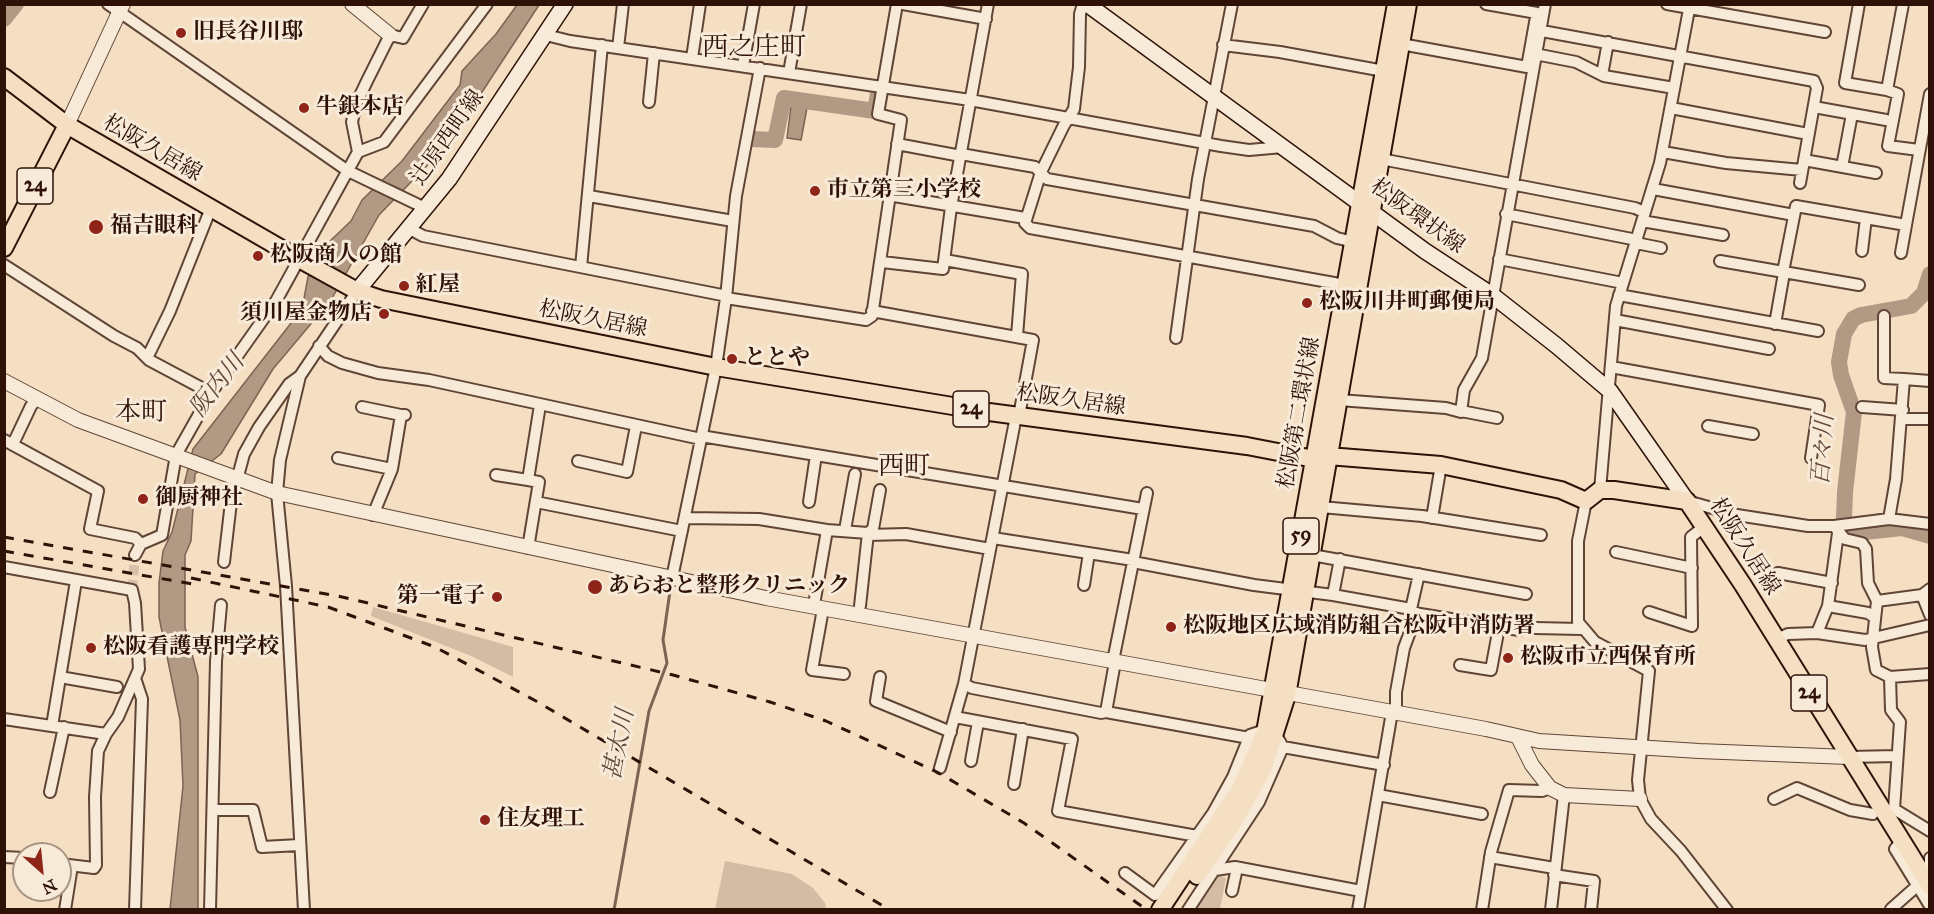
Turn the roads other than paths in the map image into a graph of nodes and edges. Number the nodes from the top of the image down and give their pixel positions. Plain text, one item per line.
1 (352, 4) edge
2 (423, 4) edge
3 (487, 4) edge
4 (565, 4) edge
5 (623, 4) edge
6 (700, 4) edge
7 (754, 4) edge
8 (801, 4) edge
9 (897, 4) edge
10 (903, 4) edge
11 (988, 4) edge
12 (1085, 4) edge
13 (1232, 4) edge
14 (1396, 4) edge
15 (1408, 4) edge
16 (1486, 4) edge
17 (1545, 4) edge
18 (1667, 4) edge
19 (1859, 4) edge
20 (1903, 4) edge
21 (1689, 6) edge
22 (117, 7) edge
23 (1538, 9) edge
24 (986, 19) junction
25 (1542, 31) junction
26 (1825, 32) dead end
27 (546, 34) junction
28 (390, 35) junction
29 (1608, 42) junction
30 (1401, 44) junction
31 (602, 45) junction
32 (1223, 45) junction
33 (618, 48) junction
34 (654, 53) junction
35 (1534, 53) junction
36 (1680, 56) junction
37 (692, 58) junction
38 (743, 66) junction
39 (760, 68) junction
40 (1384, 71) junction
41 (789, 73) junction
42 (1602, 75) junction
43 (4, 77) edge
44 (882, 87) junction
45 (1674, 88) junction
46 (1887, 90) junction
47 (1213, 96) junction
48 (1929, 98) edge
49 (970, 100) junction
50 (649, 102) dead end
51 (1814, 107) junction
52 (1671, 108) junction
53 (1852, 114) junction
54 (1069, 118) junction
55 (1886, 120) dead end
56 (67, 125) junction
57 (1808, 134) junction
58 (1205, 143) junction
59 (897, 144) junction
60 (1283, 147) junction
61 (1919, 150) junction
62 (358, 152) junction
63 (1663, 152) junction
64 (961, 155) junction
65 (1381, 159) junction
66 (1803, 165) junction
67 (1842, 167) junction
68 (1041, 172) junction
69 (352, 173) junction
70 (1876, 173) dead end
71 (1800, 183) dead end
72 (1512, 184) junction
73 (1653, 189) junction
74 (888, 195) junction
75 (589, 196) junction
76 (1196, 206) junction
77 (423, 207) junction
78 (951, 207) junction
79 (211, 208) junction
80 (1365, 208) junction
81 (1506, 214) junction
82 (1794, 215) junction
83 (1643, 217) junction
84 (1025, 218) junction
85 (1866, 218) junction
86 (733, 222) junction
87 (1906, 225) junction
88 (408, 228) junction
89 (1723, 236) dead end
90 (1636, 241) junction
91 (1354, 242) junction
92 (4, 248) edge
93 (1661, 248) dead end
94 (1862, 251) dead end
95 (1901, 253) dead end
96 (1187, 256) junction
97 (1499, 259) junction
98 (945, 260) junction
99 (1720, 261) dead end
100 (305, 262) junction
101 (882, 262) junction
102 (4, 265) edge
103 (581, 267) junction
104 (1784, 272) junction
105 (1623, 283) junction
106 (1345, 285) junction
107 (1859, 285) dead end
108 (354, 289) junction
109 (1619, 295) junction
110 (1492, 296) junction
111 (726, 297) junction
112 (872, 311) junction
113 (1884, 316) dead end
114 (1615, 320) junction
115 (1775, 324) junction
116 (1818, 331) dead end
117 (1017, 336) junction
118 (1176, 338) dead end
119 (319, 346) junction
120 (1769, 350) dead end
121 (147, 356) junction
122 (716, 367) junction
123 (1611, 367) junction
124 (300, 376) junction
125 (1904, 379) junction
126 (4, 381) edge
127 (1929, 381) edge
128 (1610, 391) junction
129 (211, 393) junction
130 (37, 399) junction
131 (1339, 400) junction
132 (540, 405) junction
133 (362, 407) dead end
134 (1862, 407) dead end
135 (1461, 411) junction
136 (1903, 415) junction
137 (1018, 416) junction
138 (1497, 418) dead end
139 (1929, 419) edge
140 (636, 426) junction
141 (1708, 426) dead end
142 (1753, 434) dead end
143 (701, 438) junction
144 (9, 442) edge
145 (816, 455) junction
146 (178, 456) junction
147 (1321, 457) junction
148 (338, 458) dead end
149 (1811, 458) dead end
150 (578, 461) dead end
151 (1441, 465) junction
152 (392, 470) junction
153 (855, 474) dead end
154 (496, 476) dead end
155 (237, 478) junction
156 (528, 480) junction
157 (1003, 487) junction
158 (880, 490) dead end
159 (1600, 490) junction
160 (277, 493) junction
161 (1147, 493) dead end
162 (1586, 501) junction
163 (1687, 501) junction
164 (536, 502) junction
165 (809, 502) dead end
166 (1321, 507) junction
167 (1143, 509) junction
168 (374, 515) junction
169 (686, 518) junction
170 (1432, 518) junction
171 (1889, 519) junction
172 (1929, 524) edge
173 (1705, 526) junction
174 (1836, 528) junction
175 (826, 530) junction
176 (845, 530) junction
177 (682, 531) junction
178 (868, 534) junction
179 (1541, 535) dead end
180 (992, 543) junction
181 (141, 544) junction
182 (528, 548) junction
183 (1616, 552) dead end
184 (1089, 553) junction
185 (135, 555) tunnel mouth
186 (1312, 555) junction
187 (1340, 559) junction
188 (1133, 561) junction
189 (224, 562) dead end
190 (4, 567) edge
191 (1692, 568) junction
192 (1778, 573) dead end
193 (1419, 574) junction
194 (672, 578) junction
195 (76, 580) junction
196 (1832, 583) junction
197 (1084, 585) dead end
198 (1299, 590) junction
199 (1926, 592) edge
200 (1526, 594) dead end
201 (1333, 595) junction
202 (1877, 601) junction
203 (819, 604) junction
204 (221, 605) dead end
205 (860, 606) dead end
206 (1828, 606) junction
207 (1414, 611) junction
208 (1649, 612) dead end
209 (1929, 615) edge
210 (1874, 617) junction
211 (1929, 625) edge
212 (1499, 627) junction
213 (1521, 628) dead end
214 (1535, 628) dead end
215 (1581, 628) junction
216 (1816, 633) junction
217 (974, 634) junction
218 (1873, 638) junction
219 (1776, 639) junction
220 (1114, 661) junction
221 (1460, 665) dead end
222 (844, 674) dead end
223 (1929, 674) edge
224 (60, 677) junction
225 (880, 677) dead end
226 (1890, 677) junction
227 (136, 681) junction
228 (964, 684) junction
229 (117, 687) dead end
230 (1280, 692) junction
231 (1106, 712) junction
232 (1394, 712) junction
233 (955, 717) junction
234 (4, 719) edge
235 (978, 722) junction
236 (52, 726) junction
237 (64, 728) junction
238 (1023, 729) junction
239 (951, 732) junction
240 (106, 734) junction
241 (1275, 737) junction
242 (1518, 737) junction
243 (1249, 738) junction
244 (1642, 748) junction
245 (1897, 756) junction
246 (1848, 757) junction
247 (971, 761) dead end
248 (1384, 765) junction
249 (940, 768) dead end
250 (1014, 784) dead end
251 (1550, 788) junction
252 (50, 792) dead end
253 (1378, 795) junction
254 (1564, 795) junction
255 (1640, 799) junction
256 (1774, 799) dead end
257 (214, 810) junction
258 (1482, 814) dead end
259 (1873, 814) dead end
260 (1929, 831) edge
261 (1197, 836) junction
262 (299, 845) junction
263 (1490, 857) junction
264 (1929, 858) edge
265 (1207, 862) junction
266 (72, 866) edge
267 (1929, 867) edge
268 (1238, 868) junction
269 (1554, 872) junction
270 (1125, 873) dead end
271 (1923, 886) edge
272 (1232, 891) dead end
273 (1360, 891) junction
274 (1929, 906) edge
275 (135, 909) edge
276 (210, 909) edge
277 (304, 909) edge
278 (1160, 909) edge
279 (1174, 909) edge
280 (1188, 909) edge
281 (1358, 909) edge
282 (1482, 909) edge
283 (1551, 909) edge
284 (1592, 909) edge
285 (1727, 909) edge
286 (1891, 909) edge

1 - 28 street
2 - 28 street
3 - 62 street
4 - 27 main road, 辻原西町線
5 - 33 street
6 - 37 street
7 - 38 street
8 - 41 street
9 - 44 street
10 - 24 street
11 - 24 street
12 - 47 main road, 松阪環状線
12 - 54 street
13 - 32 street
14 - 40 main road, 松阪第二環状線 / 59
15 - 30 main road, 松阪第二環状線 / 59
16 - 23 street
17 - 25 street
18 - 21 street
19 - 46 street
20 - 46 street
21 - 26 street
21 - 36 street
22 - 56 street
22 - 69 street
23 - 35 street
24 - 49 street
25 - 29 street
25 - 35 street
27 - 31 street
27 - 77 main road, 辻原西町線
28 - 62 street
29 - 36 street
29 - 42 street
30 - 35 street
30 - 65 main road, 松阪第二環状線 / 59
31 - 33 street
31 - 75 street
32 - 40 street
32 - 47 street
33 - 34 street
34 - 37 street
34 - 50 street
35 - 42 street
35 - 72 street
36 - 45 street
36 - 51 street
37 - 38 street
38 - 39 street
39 - 41 street
39 - 86 street
40 - 80 main road, 松阪第二環状線 / 59
41 - 44 street
42 - 45 street
43 - 56 main road
44 - 49 street
44 - 59 street
45 - 52 street
46 - 61 street
47 - 58 street
47 - 60 main road, 松阪環状線
48 - 61 street
49 - 54 street
49 - 64 street
51 - 53 street
51 - 57 street
52 - 57 street
52 - 63 street
53 - 55 street
53 - 67 street
54 - 58 street
54 - 68 street
56 - 79 main road, 松阪久居線 / 24
56 - 92 main road, 松阪久居線 / 24
57 - 66 street
58 - 60 street
58 - 76 street
59 - 64 street
59 - 74 street
60 - 80 main road, 松阪環状線
61 - 87 street
62 - 69 street
63 - 66 street
63 - 73 street
64 - 68 street
64 - 78 street
65 - 72 street
65 - 80 main road, 松阪第二環状線 / 59
66 - 67 street
66 - 71 street
67 - 70 street
68 - 76 street
68 - 84 street
69 - 77 street
69 - 100 street
72 - 81 street
72 - 83 street
73 - 82 street
73 - 83 street
74 - 78 street
74 - 101 street
75 - 86 street
75 - 103 street
76 - 91 street
76 - 96 street
77 - 88 main road, 辻原西町線
78 - 84 street
78 - 98 street
79 - 100 main road, 松阪久居線 / 24
79 - 121 street
80 - 91 main road, 松阪第二環状線 / 59
80 - 110 main road, 松阪環状線
80 - 131 main road, 松阪第二環状線 / 59
81 - 90 street
81 - 97 street
82 - 85 street
82 - 104 street
83 - 89 street
83 - 90 street
84 - 96 street
85 - 87 street
85 - 94 street
86 - 111 street
87 - 95 street
88 - 103 street
88 - 108 main road, 辻原西町線
90 - 93 street
90 - 105 street
91 - 106 main road, 松阪第二環状線 / 59
96 - 106 street
96 - 118 street
97 - 105 street
97 - 110 street
98 - 101 street
98 - 117 street
99 - 104 street
100 - 108 main road, 松阪久居線 / 24
100 - 129 street
101 - 112 street
102 - 121 street
103 - 111 street
104 - 107 street
104 - 115 street
105 - 109 street
106 - 147 main road, 松阪第二環状線 / 59
108 - 119 street
108 - 122 main road, 松阪久居線 / 24
109 - 114 street
109 - 115 street
110 - 128 main road, 松阪環状線
110 - 135 street
111 - 112 street
111 - 122 street
112 - 117 street
113 - 125 street
114 - 120 street
114 - 123 street
115 - 116 street
117 - 137 street
119 - 124 street
119 - 132 street
121 - 129 street
122 - 137 main road, 松阪久居線 / 24
122 - 143 street
123 - 128 street
123 - 149 street
124 - 155 street
124 - 160 street
125 - 127 street
125 - 136 street
126 - 130 street
128 - 159 street
128 - 163 main road, 松阪環状線
129 - 146 street
130 - 144 street
130 - 146 street
131 - 135 street
131 - 147 main road, 松阪第二環状線 / 59
132 - 140 street
132 - 156 street
133 - 152 street
134 - 136 street
135 - 138 street
136 - 139 street
136 - 171 street
137 - 147 main road, 松阪久居線 / 24
137 - 157 street
140 - 143 street
140 - 150 street
141 - 142 street
143 - 145 street
143 - 169 street
144 - 181 street
145 - 157 street
145 - 165 street
146 - 155 street
146 - 181 street
147 - 151 main road, 松阪久居線 / 24
147 - 166 main road, 松阪第二環状線 / 59
147 - 198 main road, 松阪第二環状線 / 59
148 - 152 street
151 - 162 main road, 松阪久居線 / 24
151 - 170 street
152 - 168 street
153 - 176 street
154 - 156 street
155 - 160 street
155 - 189 street
156 - 164 street
157 - 167 street
157 - 180 street
158 - 178 street
159 - 162 main road
159 - 163 main road, 松阪久居線
160 - 168 street
160 - 262 street
161 - 167 street
162 - 215 street
163 - 173 main road, 松阪久居線 / 24
163 - 174 street
164 - 177 street
164 - 182 street
166 - 170 street
166 - 186 main road, 松阪第二環状線 / 59
167 - 188 street
168 - 182 street
169 - 175 street
169 - 177 street
170 - 179 street
171 - 172 street
171 - 174 street
173 - 191 street
173 - 219 main road, 松阪久居線 / 24
174 - 196 street
174 - 202 street
175 - 176 street
175 - 203 street
176 - 178 street
177 - 194 street
178 - 180 street
178 - 205 street
180 - 184 street
180 - 217 street
181 - 185 street
182 - 194 street
183 - 191 street
184 - 188 street
184 - 197 street
186 - 187 street
186 - 198 main road, 松阪第二環状線 / 59
187 - 193 street
187 - 201 street
188 - 198 street
188 - 220 street
190 - 195 street
191 - 208 street
192 - 196 street
193 - 200 street
193 - 207 street
194 - 203 street
195 - 224 street
195 - 227 street
196 - 206 street
198 - 201 street
198 - 230 main road, 松阪第二環状線 / 59
199 - 202 street
199 - 209 street
201 - 207 street
202 - 210 street
203 - 217 street
203 - 222 street
204 - 257 street
206 - 210 street
206 - 216 street
207 - 212 street
207 - 232 street
210 - 218 street
211 - 218 street
212 - 213 street
212 - 221 street
214 - 215 street
215 - 244 street
216 - 218 street
216 - 219 street
217 - 220 street
217 - 228 street
218 - 226 street
219 - 246 main road, 松阪久居線 / 24
220 - 230 street
220 - 231 street
223 - 226 street
224 - 229 street
224 - 236 street
225 - 239 street
226 - 245 street
227 - 240 street
227 - 275 street
228 - 231 street
228 - 233 street
230 - 232 street
230 - 241 main road, 松阪第二環状線 / 59
231 - 243 street
232 - 242 street
232 - 248 street
233 - 235 street
233 - 239 street
234 - 236 street
235 - 238 street
235 - 247 street
236 - 237 street
237 - 240 street
237 - 252 street
238 - 250 street
238 - 261 street
239 - 249 street
240 - 266 street
241 - 243 street
241 - 248 street
241 - 265 main road, 松阪第二環状線 / 59
242 - 244 street
242 - 251 street
243 - 261 street
244 - 246 street
244 - 255 street
245 - 246 street
245 - 260 street
246 - 271 main road, 松阪久居線 / 24
248 - 253 street
251 - 254 street
251 - 263 street
253 - 258 street
253 - 273 street
254 - 255 street
254 - 269 street
255 - 285 street
256 - 259 street
257 - 262 street
257 - 276 street
261 - 270 street
262 - 277 street
263 - 269 street
263 - 282 street
264 - 267 street
265 - 268 street
265 - 278 main road, 松阪第二環状線 / 59
265 - 279 main road, 松阪第二環状線 / 59
265 - 280 street
268 - 272 street
268 - 273 street
269 - 283 street
269 - 284 street
271 - 274 street
271 - 286 street
273 - 281 street

